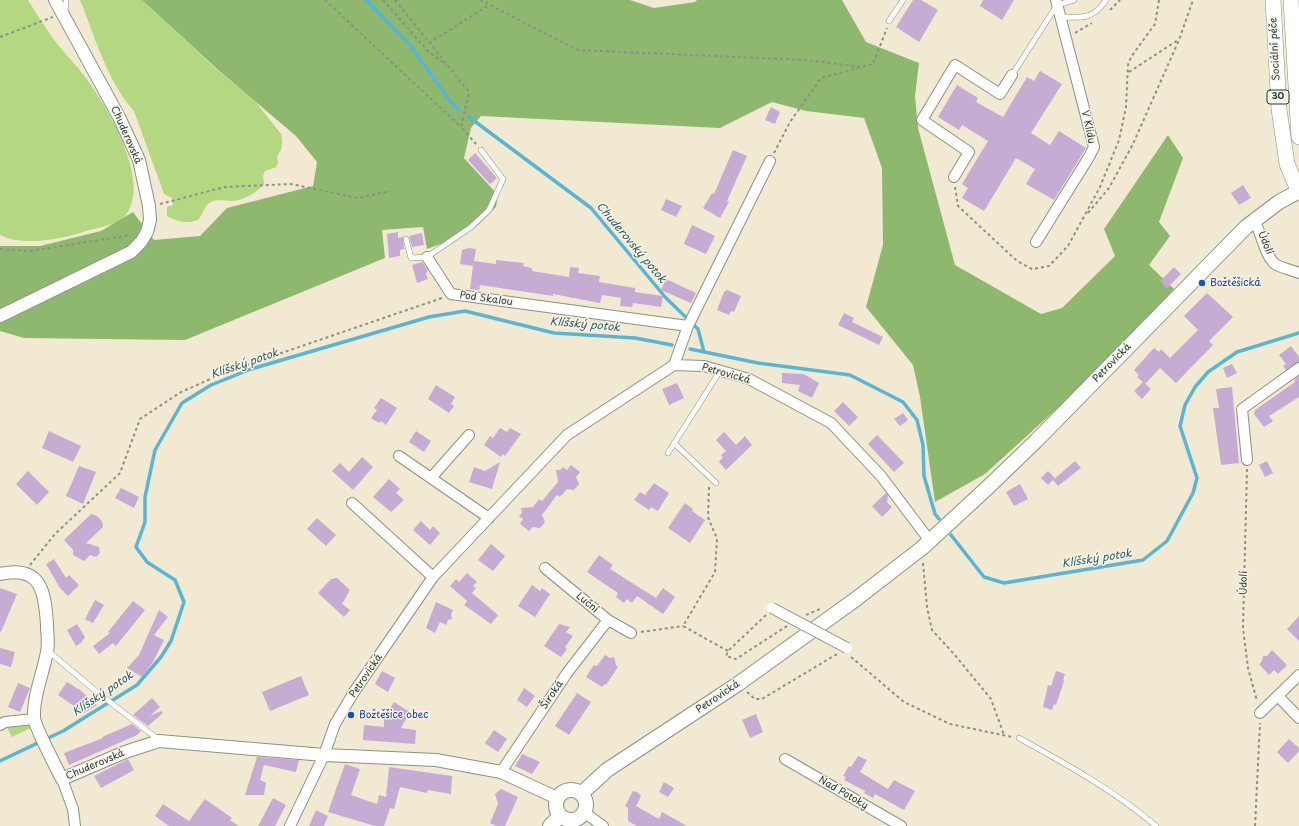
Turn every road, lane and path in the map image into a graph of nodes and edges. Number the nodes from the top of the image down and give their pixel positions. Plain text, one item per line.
1 (55, 0) edge
2 (66, 0) edge
3 (325, 0) edge
4 (383, 0) edge
5 (395, 0) edge
6 (480, 0) edge
7 (903, 0) edge
8 (1074, 0) edge
9 (1106, 0) edge
10 (1193, 0) edge
11 (1273, 0) edge
12 (1291, 0) edge
13 (1057, 2) edge
14 (490, 5) junction
15 (64, 15) junction
16 (1061, 17) junction
17 (889, 21) joint
18 (0, 37) edge
19 (1179, 40) junction
20 (430, 43) junction
21 (862, 67) junction
22 (450, 68) junction
23 (1129, 72) dead end
24 (1012, 76) joint
25 (461, 127) junction
26 (1299, 137) edge
27 (481, 150) joint
28 (770, 161) joint
29 (954, 177) dead end
30 (390, 191) dead end
31 (1299, 192) edge
32 (149, 206) junction
33 (1085, 217) dead end
34 (1254, 220) junction
35 (147, 232) junction
36 (406, 239) dead end
37 (1036, 242) dead end
38 (0, 249) edge
39 (427, 257) junction
40 (1299, 273) edge
41 (451, 294) junction
42 (0, 316) edge
43 (689, 326) junction
44 (674, 365) junction
45 (1299, 368) edge
46 (720, 371) junction
47 (469, 435) dead end
48 (674, 443) junction
49 (668, 453) dead end
50 (399, 456) dead end
51 (1247, 460) joint
52 (710, 476) junction
53 (431, 478) junction
54 (716, 483) dead end
55 (352, 503) dead end
56 (489, 518) junction
57 (926, 544) junction
58 (545, 568) dead end
59 (25, 572) junction
60 (0, 574) edge
61 (433, 577) junction
62 (826, 607) dead end
63 (772, 608) joint
64 (805, 615) dead end
65 (608, 620) junction
66 (792, 623) dead end
67 (683, 626) junction
68 (631, 633) joint
69 (847, 648) junction
70 (48, 651) junction
71 (728, 651) junction
72 (1299, 675) edge
73 (738, 684) junction
74 (1278, 696) junction
75 (1260, 713) junction
76 (1299, 718) edge
77 (34, 719) junction
78 (0, 725) edge
79 (1004, 735) junction
80 (1019, 738) joint
81 (159, 740) junction
82 (324, 755) junction
83 (785, 759) dead end
84 (501, 772) junction
85 (62, 779) junction
86 (582, 793) junction
87 (557, 798) junction
88 (585, 813) junction
89 (560, 816) junction
90 (75, 826) edge
91 (290, 826) edge
92 (550, 826) edge
93 (603, 826) edge
94 (901, 826) edge
95 (1156, 826) edge
96 (1255, 826) edge

1 - 15 street, Chuderovská
2 - 15 lane
3 - 25 path
4 - 22 path
5 - 20 path
6 - 14 path
7 - 17 lane
8 - 13 lane
9 - 16 lane
10 - 19 path
11 - 31 main road, Sociální péče / 30
12 - 26 main road, Sociální péče / 30
13 - 16 street, V Klidu
13 - 24 lane
14 - 20 path
14 - 21 path
15 - 18 path
15 - 32 street, Chuderovská
16 - 37 street, V Klidu
17 - 21 path
19 - 23 path
19 - 33 path
20 - 22 path
21 - 28 path
22 - 25 path
24 - 29 street
25 - 27 path
27 - 39 lane
28 - 43 street
30 - 32 path
31 - 34 main road, Petrovická
32 - 35 street, Chuderovská
34 - 40 street, Údolí
34 - 57 main road, Petrovická
35 - 38 path
35 - 42 street, Chuderovská
36 - 39 lane
39 - 41 street, Pod Skalou
41 - 43 street, Pod Skalou
41 - 59 path
43 - 44 street
44 - 46 street, Petrovická
44 - 56 street, Petrovická
45 - 51 street
46 - 48 lane
46 - 57 street, Petrovická
47 - 53 street
48 - 49 lane
48 - 52 lane
50 - 53 street
51 - 75 path, Údolí
52 - 54 lane
52 - 67 path
53 - 56 street
55 - 61 street
56 - 61 street, Petrovická
57 - 73 main road, Petrovická
57 - 79 path
58 - 65 street, Luční
59 - 60 street
59 - 70 street
61 - 82 street, Petrovická
62 - 64 path
63 - 69 street, bridge
63 - 71 path
65 - 68 street, Luční
65 - 84 street, Široká
66 - 71 path
67 - 68 path
67 - 71 path
69 - 73 path
69 - 79 path
70 - 77 street
70 - 81 lane
72 - 74 street
73 - 86 main road, Petrovická
74 - 75 street
74 - 76 street
75 - 96 path, Údolí
77 - 78 street
77 - 85 street, Chuderovská
79 - 80 path
80 - 95 lane
81 - 82 street, Chuderovská
81 - 85 street, Chuderovská
82 - 84 street
82 - 91 street, Petrovická
83 - 94 street, Nad Potoky
84 - 87 street
85 - 90 street
86 - 87 main road
86 - 88 main road
87 - 89 main road
88 - 89 main road
88 - 93 street
89 - 92 main road

